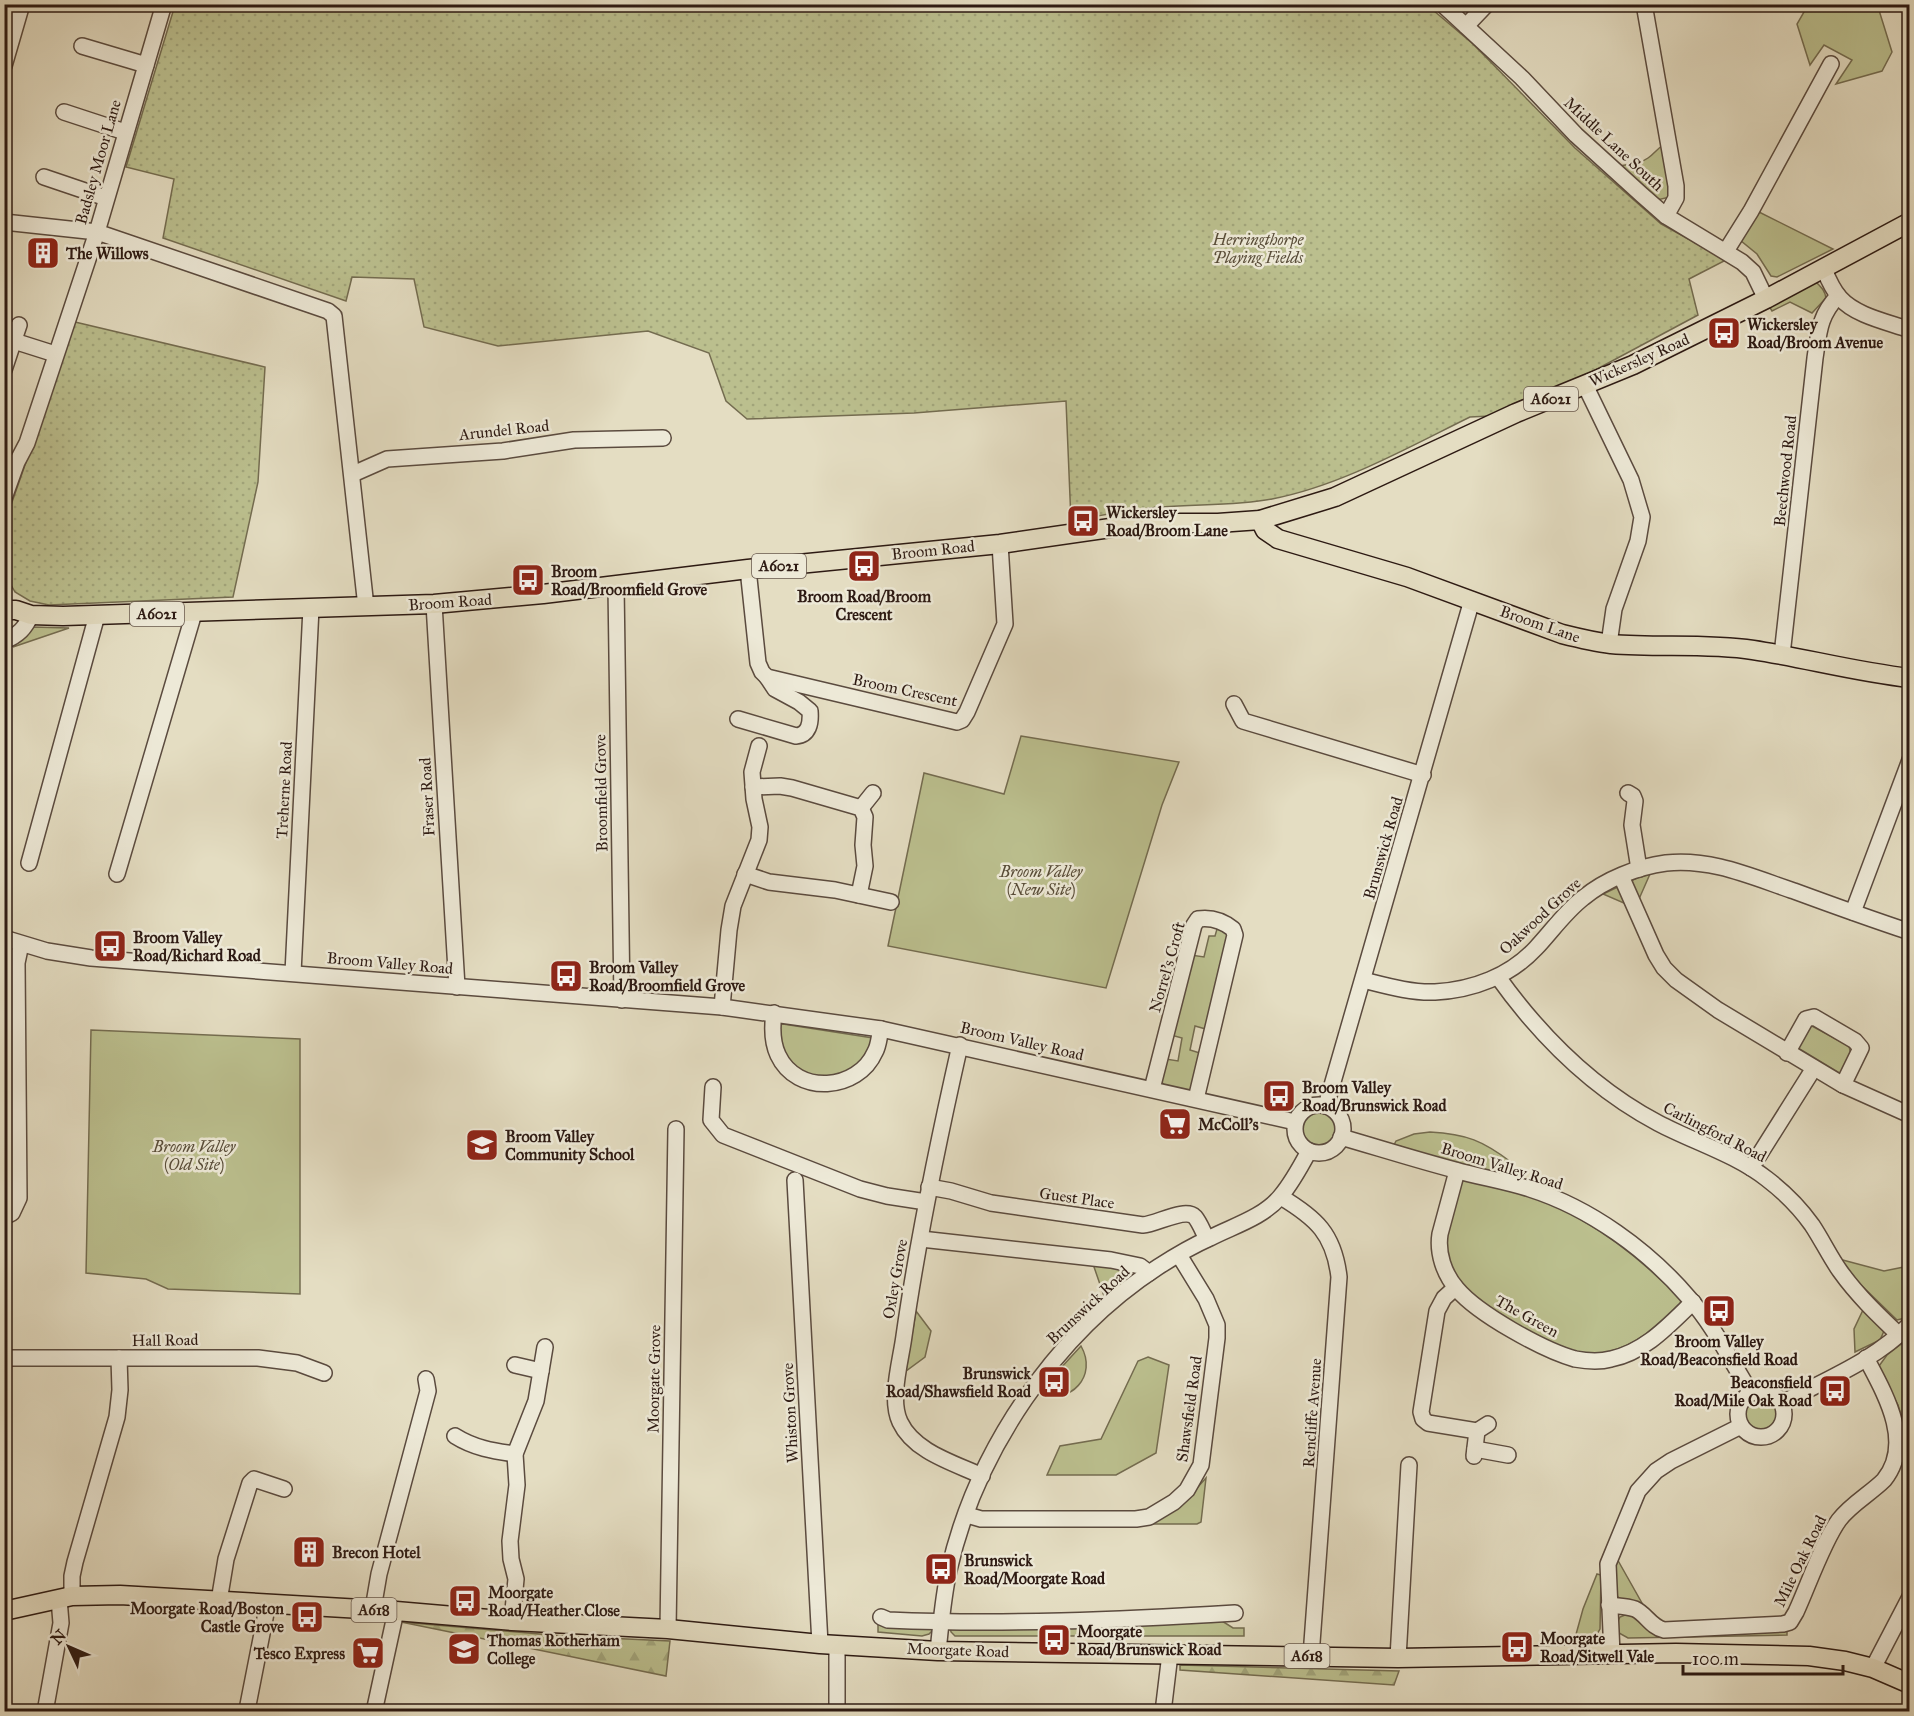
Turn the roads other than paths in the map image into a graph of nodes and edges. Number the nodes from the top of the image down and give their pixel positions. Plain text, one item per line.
1 (22, 4) edge
2 (1442, 4) edge
3 (1487, 4) edge
4 (1644, 4) edge
5 (161, 5) edge
6 (1466, 26) junction
7 (82, 46) dead end
8 (1831, 64) dead end
9 (146, 65) junction
10 (4, 66) edge
11 (64, 112) dead end
12 (125, 132) junction
13 (44, 177) dead end
14 (106, 198) junction
15 (1666, 216) junction
16 (4, 222) edge
17 (1910, 222) edge
18 (97, 232) junction
19 (1726, 251) junction
20 (1824, 269) junction
21 (1838, 297) junction
22 (1766, 299) junction
23 (19, 325) dead end
24 (1910, 330) edge
25 (14, 341) junction
26 (55, 354) junction
27 (4, 370) edge
28 (1585, 385) junction
29 (663, 438) dead end
30 (11, 460) edge
31 (353, 474) junction
32 (4, 498) edge
33 (1260, 520) junction
34 (1000, 544) junction
35 (748, 569) junction
36 (616, 586) junction
37 (4, 596) edge
38 (1472, 600) junction
39 (434, 604) junction
40 (366, 607) junction
41 (311, 608) junction
42 (17, 612) edge
43 (194, 613) junction
44 (96, 615) junction
45 (4, 641) edge
46 (1609, 644) junction
47 (1782, 655) junction
48 (767, 677) junction
49 (1910, 678) edge
50 (1234, 704) dead end
51 (738, 719) dead end
52 (759, 746) dead end
53 (1910, 760) edge
54 (1423, 775) junction
55 (753, 787) junction
56 (873, 793) dead end
57 (1628, 793) dead end
58 (861, 808) junction
59 (29, 863) dead end
60 (1640, 869) junction
61 (117, 874) dead end
62 (745, 874) junction
63 (1621, 876) junction
64 (860, 895) junction
65 (891, 902) dead end
66 (1853, 912) junction
67 (1910, 932) edge
68 (4, 938) edge
69 (21, 944) junction
70 (293, 973) junction
71 (1498, 977) junction
72 (1363, 980) junction
73 (457, 987) junction
74 (622, 1000) junction
75 (722, 1007) junction
76 (774, 1013) junction
77 (881, 1029) junction
78 (960, 1045) junction
79 (1787, 1053) junction
80 (1814, 1068) junction
81 (1843, 1085) junction
82 (713, 1087) dead end
83 (1152, 1089) junction
84 (1196, 1099) junction
85 (1326, 1106) junction
86 (1910, 1115) edge
87 (1295, 1122) junction
88 (676, 1129) dead end
89 (1341, 1137) junction
90 (1309, 1151) junction
91 (1751, 1168) junction
92 (1457, 1171) junction
93 (795, 1180) dead end
94 (927, 1195) junction
95 (1281, 1197) junction
96 (4, 1217) edge
97 (921, 1239) junction
98 (1207, 1239) junction
99 (1179, 1254) junction
100 (1149, 1273) junction
101 (1455, 1288) junction
102 (1693, 1302) junction
103 (1904, 1330) edge
104 (545, 1347) dead end
105 (4, 1358) edge
106 (119, 1358) junction
107 (1866, 1358) junction
108 (515, 1365) dead end
109 (541, 1371) junction
110 (324, 1373) dead end
111 (426, 1379) dead end
112 (1751, 1393) junction
113 (1782, 1403) junction
114 (1741, 1426) junction
115 (455, 1436) dead end
116 (515, 1454) junction
117 (1508, 1455) dead end
118 (1409, 1465) dead end
119 (982, 1476) junction
120 (284, 1489) dead end
121 (967, 1515) junction
122 (65, 1597) junction
123 (1910, 1597) edge
124 (219, 1601) junction
125 (268, 1604) junction
126 (1609, 1605) junction
127 (373, 1610) junction
128 (4, 1611) edge
129 (396, 1611) junction
130 (1235, 1613) dead end
131 (881, 1617) dead end
132 (512, 1621) junction
133 (941, 1622) junction
134 (668, 1629) junction
135 (828, 1644) junction
136 (938, 1651) junction
137 (1170, 1653) junction
138 (1612, 1654) junction
139 (1311, 1656) junction
140 (1398, 1658) junction
141 (1873, 1668) junction
142 (1910, 1684) edge
143 (247, 1710) edge
144 (45, 1712) edge
145 (374, 1712) edge
146 (837, 1712) edge
147 (1162, 1712) edge

1 - 10 street
2 - 6 street, Middle Lane South
3 - 6 street
4 - 15 street
5 - 9 street, Badsley Moor Lane
6 - 15 street, Middle Lane South
7 - 9 street
8 - 19 street
9 - 12 street, Badsley Moor Lane
11 - 12 street
12 - 14 street, Badsley Moor Lane
13 - 14 street
14 - 18 street, Badsley Moor Lane
15 - 19 street, Middle Lane South
16 - 18 street
17 - 20 main road, Wickersley Road / A6021
18 - 26 street, Badsley Moor Lane
18 - 31 street
19 - 22 street, Middle Lane South
20 - 21 street
20 - 22 main road, Wickersley Road / A6021
21 - 24 street
21 - 47 street, Beechwood Road
22 - 28 main road, Wickersley Road / A6021
23 - 25 street
25 - 26 street
25 - 27 street
26 - 30 street, Badsley Moor Lane
28 - 33 main road, Wickersley Road / A6021
28 - 46 street
29 - 31 street, Arundel Road
30 - 32 street, Badsley Moor Lane
31 - 40 street
33 - 34 main road, Broom Road / A6021
33 - 38 main road, Broom Lane
34 - 35 main road, Broom Road / A6021
34 - 48 street, Broom Crescent
35 - 36 main road, Broom Road / A6021
35 - 48 street
36 - 39 main road, Broom Road / A6021
36 - 74 street, Broomfield Grove
37 - 42 main road
38 - 46 main road, Broom Lane
38 - 54 street, Brunswick Road
39 - 40 main road, Broom Road / A6021
39 - 73 street, Fraser Road
40 - 41 main road, Broom Road / A6021
41 - 43 main road, Broom Road / A6021
41 - 70 street, Treherne Road
42 - 44 main road, Broom Road / A6021
42 - 45 street
43 - 44 main road, Broom Road / A6021
43 - 61 street
44 - 59 street
46 - 47 main road, Broom Lane
47 - 49 main road, Broom Lane
48 - 51 street
50 - 54 street
52 - 55 street
53 - 66 street
54 - 72 street, Brunswick Road
55 - 58 street
55 - 62 street
56 - 58 street
57 - 60 street
58 - 64 street
60 - 63 street, Oakwood Grove
60 - 66 street, Oakwood Grove
62 - 64 street
62 - 75 street
63 - 71 street, Oakwood Grove
63 - 79 street
64 - 65 street
66 - 67 street, Oakwood Grove
68 - 69 street, Broom Valley Road
69 - 70 street, Broom Valley Road
69 - 96 street
70 - 73 street, Broom Valley Road
71 - 72 street, Oakwood Grove
71 - 91 street, Carlingford Road
72 - 85 street, Brunswick Road
73 - 74 street, Broom Valley Road
74 - 75 street, Broom Valley Road
75 - 76 street, Broom Valley Road
76 - 77 street, Broom Valley Road
76 - 77 street
77 - 78 street, Broom Valley Road
78 - 83 street, Broom Valley Road
78 - 94 street, Oxley Grove
79 - 80 street
79 - 81 street
80 - 81 street
80 - 91 street
81 - 86 street
82 - 94 street
83 - 84 street, Broom Valley Road
83 - 84 street, Norrel's Croft
84 - 87 street, Broom Valley Road
85 - 87 street
85 - 89 street
87 - 90 street
88 - 134 street, Moorgate Grove
89 - 90 street
89 - 92 street, Broom Valley Road
90 - 95 street, Brunswick Road
91 - 103 street, Carlingford Road
92 - 101 street, The Green
92 - 102 street, Broom Valley Road
93 - 135 street, Whiston Grove
94 - 97 street, Oxley Grove
94 - 98 street, Guest Place
95 - 98 street, Brunswick Road
95 - 139 street, Rencliffe Avenue
97 - 100 street
97 - 119 street, Oxley Grove
98 - 99 street, Brunswick Road
99 - 100 street, Brunswick Road
99 - 121 street, Shawsfield Road
100 - 119 street, Brunswick Road
101 - 102 street, The Green
101 - 117 street
102 - 112 street, Broom Valley Road
103 - 107 street
104 - 109 street
105 - 106 street, Hall Road
106 - 110 street, Hall Road
106 - 122 street
107 - 113 street
107 - 126 street, Mile Oak Road
108 - 109 street
109 - 116 street
111 - 127 street
112 - 113 street
112 - 114 street
113 - 114 street
114 - 126 street
115 - 116 street
116 - 132 street
118 - 140 street
119 - 121 street, Brunswick Road
120 - 124 street
121 - 133 street, Brunswick Road
122 - 124 main road, Moorgate Road / A618
122 - 128 main road, Moorgate Road / A618
122 - 144 street
123 - 141 street
124 - 125 main road, Moorgate Road / A618
125 - 127 main road, Moorgate Road / A618
125 - 143 street
126 - 138 street
127 - 129 main road, Moorgate Road / A618
129 - 132 main road, Moorgate Road / A618
129 - 145 street
130 - 133 street, Moorgate Road
131 - 133 street, Moorgate Road
132 - 134 main road, Moorgate Road / A618
133 - 136 street, Brunswick Road
134 - 135 main road, Moorgate Road / A618
135 - 136 main road, Moorgate Road / A618
135 - 146 street, Whiston Grove
136 - 137 main road, Moorgate Road / A618
137 - 139 main road, Moorgate Road / A618
137 - 147 street
138 - 140 main road, Moorgate Road / A618
138 - 141 main road, Moorgate Road / A618
139 - 140 main road, Moorgate Road / A618
141 - 142 main road, Moorgate Road / A618

